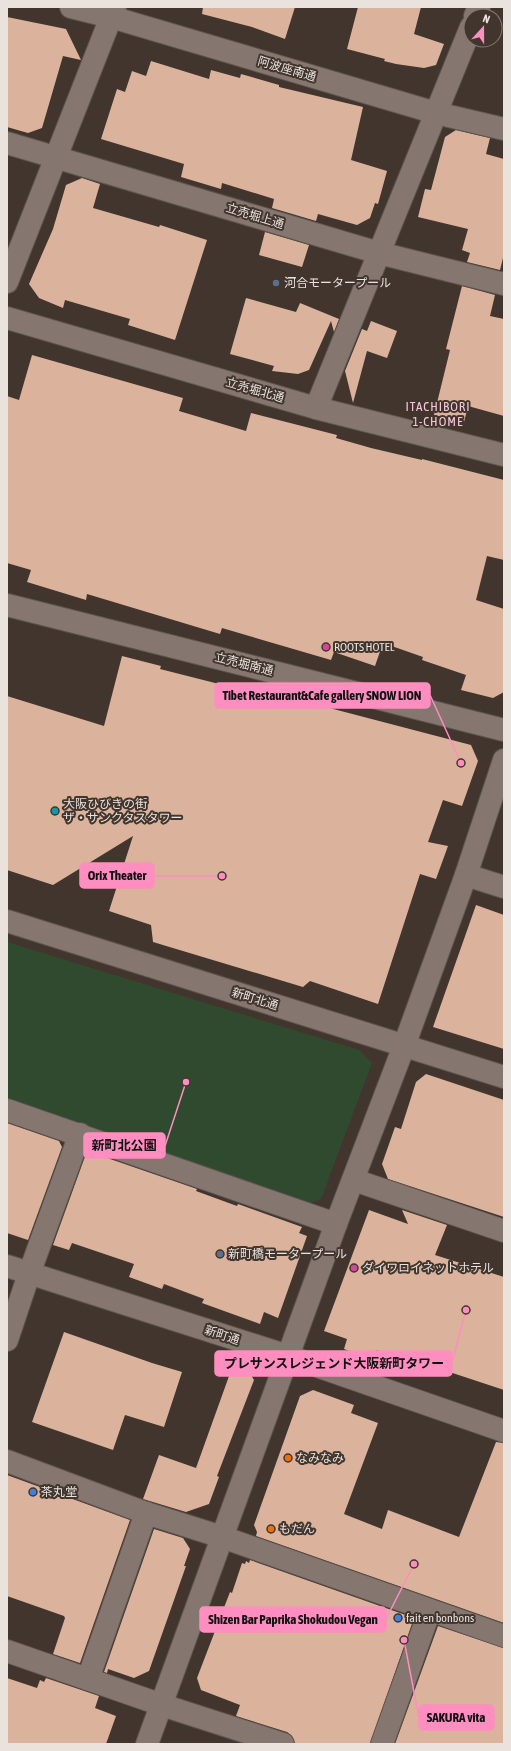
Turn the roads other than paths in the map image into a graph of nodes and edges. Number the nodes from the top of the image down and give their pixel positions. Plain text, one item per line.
1 (71, 7) edge
2 (113, 12) edge
3 (463, 47) edge
4 (436, 113) junction
5 (504, 129) edge
6 (7, 143) edge
7 (56, 157) junction
8 (379, 253) junction
9 (7, 282) edge
10 (504, 284) edge
11 (7, 318) edge
12 (316, 408) junction
13 (504, 455) edge
14 (7, 605) edge
15 (504, 730) edge
16 (504, 760) edge
17 (466, 875) junction
18 (504, 887) edge
19 (7, 922) edge
20 (404, 1046) junction
21 (504, 1077) edge
22 (7, 1110) edge
23 (80, 1134) junction
24 (354, 1180) junction
25 (336, 1224) junction
26 (504, 1231) edge
27 (7, 1266) edge
28 (29, 1274) junction
29 (7, 1340) edge
30 (288, 1356) junction
31 (504, 1431) edge
32 (7, 1461) edge
33 (146, 1513) junction
34 (222, 1537) junction
35 (430, 1610) junction
36 (504, 1636) edge
37 (7, 1651) edge
38 (88, 1679) junction
39 (162, 1705) junction
40 (147, 1744) edge
41 (283, 1744) edge
42 (382, 1744) edge

1 - 2 street, 阿波座南通
2 - 4 street, 阿波座南通
2 - 7 street
3 - 4 street
4 - 5 street, 阿波座南通
4 - 8 street
6 - 7 street, 立売堀上通
7 - 8 street, 立売堀上通
7 - 9 street
8 - 10 street, 立売堀上通
8 - 12 street
11 - 12 street, 立売堀北通
12 - 13 street, 立売堀北通
14 - 15 street, 立売堀南通
16 - 17 street
17 - 18 street
17 - 20 street
19 - 20 street, 新町北通
20 - 21 street, 新町北通
20 - 24 street
22 - 23 street
23 - 25 street
23 - 28 street
24 - 25 street
24 - 26 street
25 - 30 street
27 - 28 street, 新町通
28 - 29 street
28 - 30 street, 新町通
30 - 31 street, 新町通
30 - 34 street
32 - 33 street
33 - 34 street
33 - 38 street
34 - 35 street
34 - 39 street
35 - 36 street
35 - 42 street
37 - 38 street
38 - 39 street
39 - 40 street
39 - 41 street

